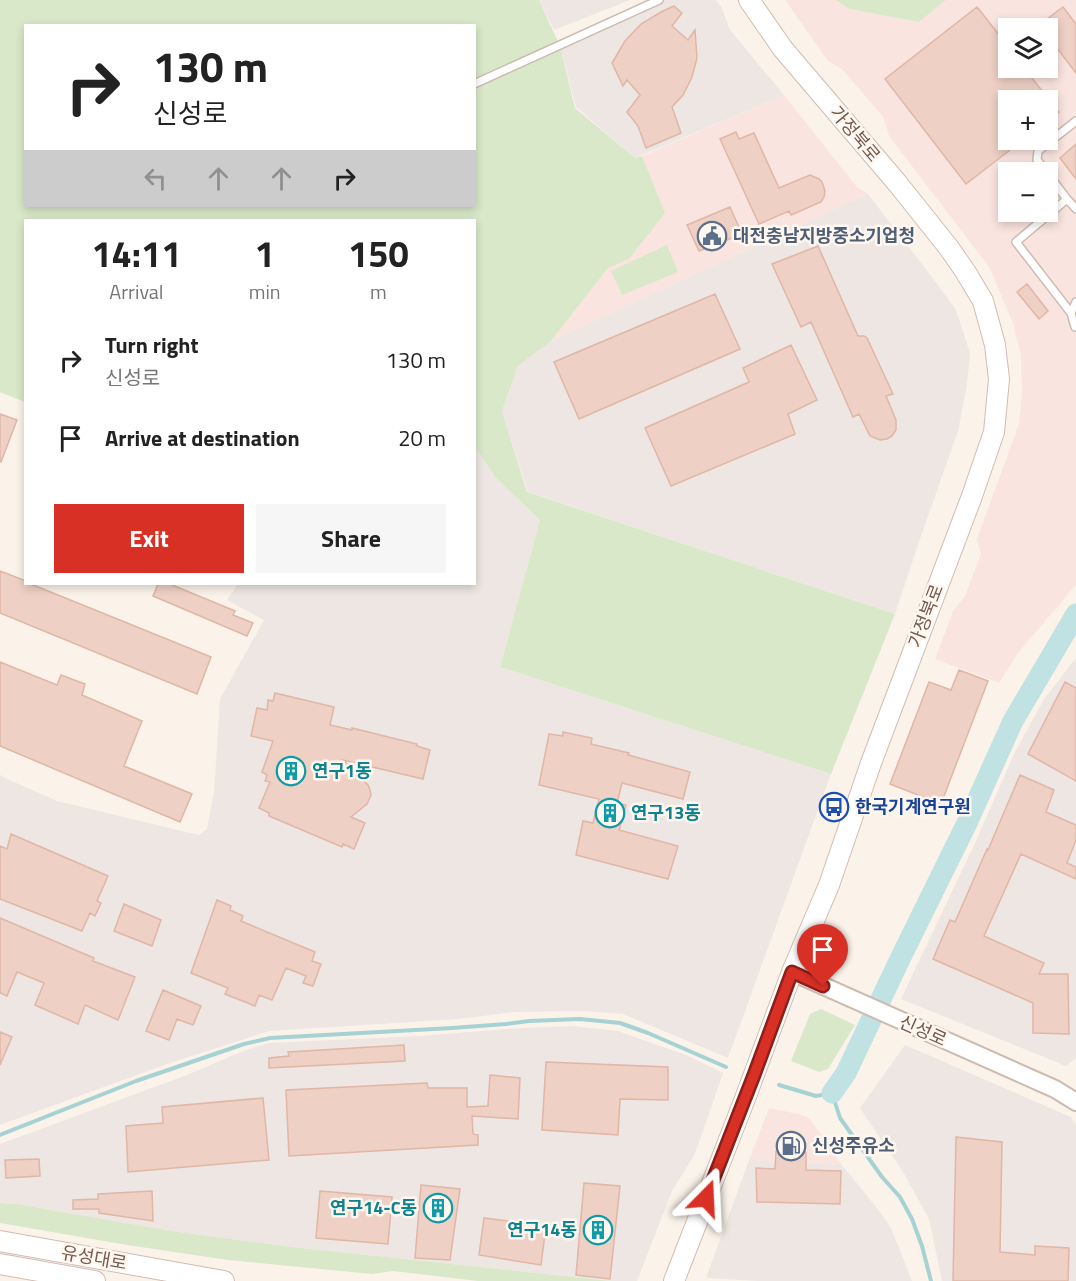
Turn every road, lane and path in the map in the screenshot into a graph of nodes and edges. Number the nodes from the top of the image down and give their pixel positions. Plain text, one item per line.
1 (659, 0) edge
2 (749, 0) edge
3 (476, 83) edge
4 (1076, 121) edge
5 (1039, 162) edge
6 (1058, 187) edge
7 (1067, 199) junction
8 (1076, 209) edge
9 (1076, 302) edge
10 (1071, 313) junction
11 (1075, 327) edge
12 (792, 972) junction
13 (1070, 1094) edge
14 (0, 1240) edge
15 (0, 1264) edge
16 (95, 1281) edge
17 (224, 1281) edge
18 (674, 1281) edge

1 - 3 lane
2 - 12 main road, 가정북로
4 - 5 lane
6 - 7 lane
7 - 8 lane
7 - 10 lane
9 - 10 lane
10 - 11 lane
12 - 13 street, 신성로
12 - 18 main road, 가정북로
14 - 17 main road, 유성대로
15 - 16 main road, 유성대로

